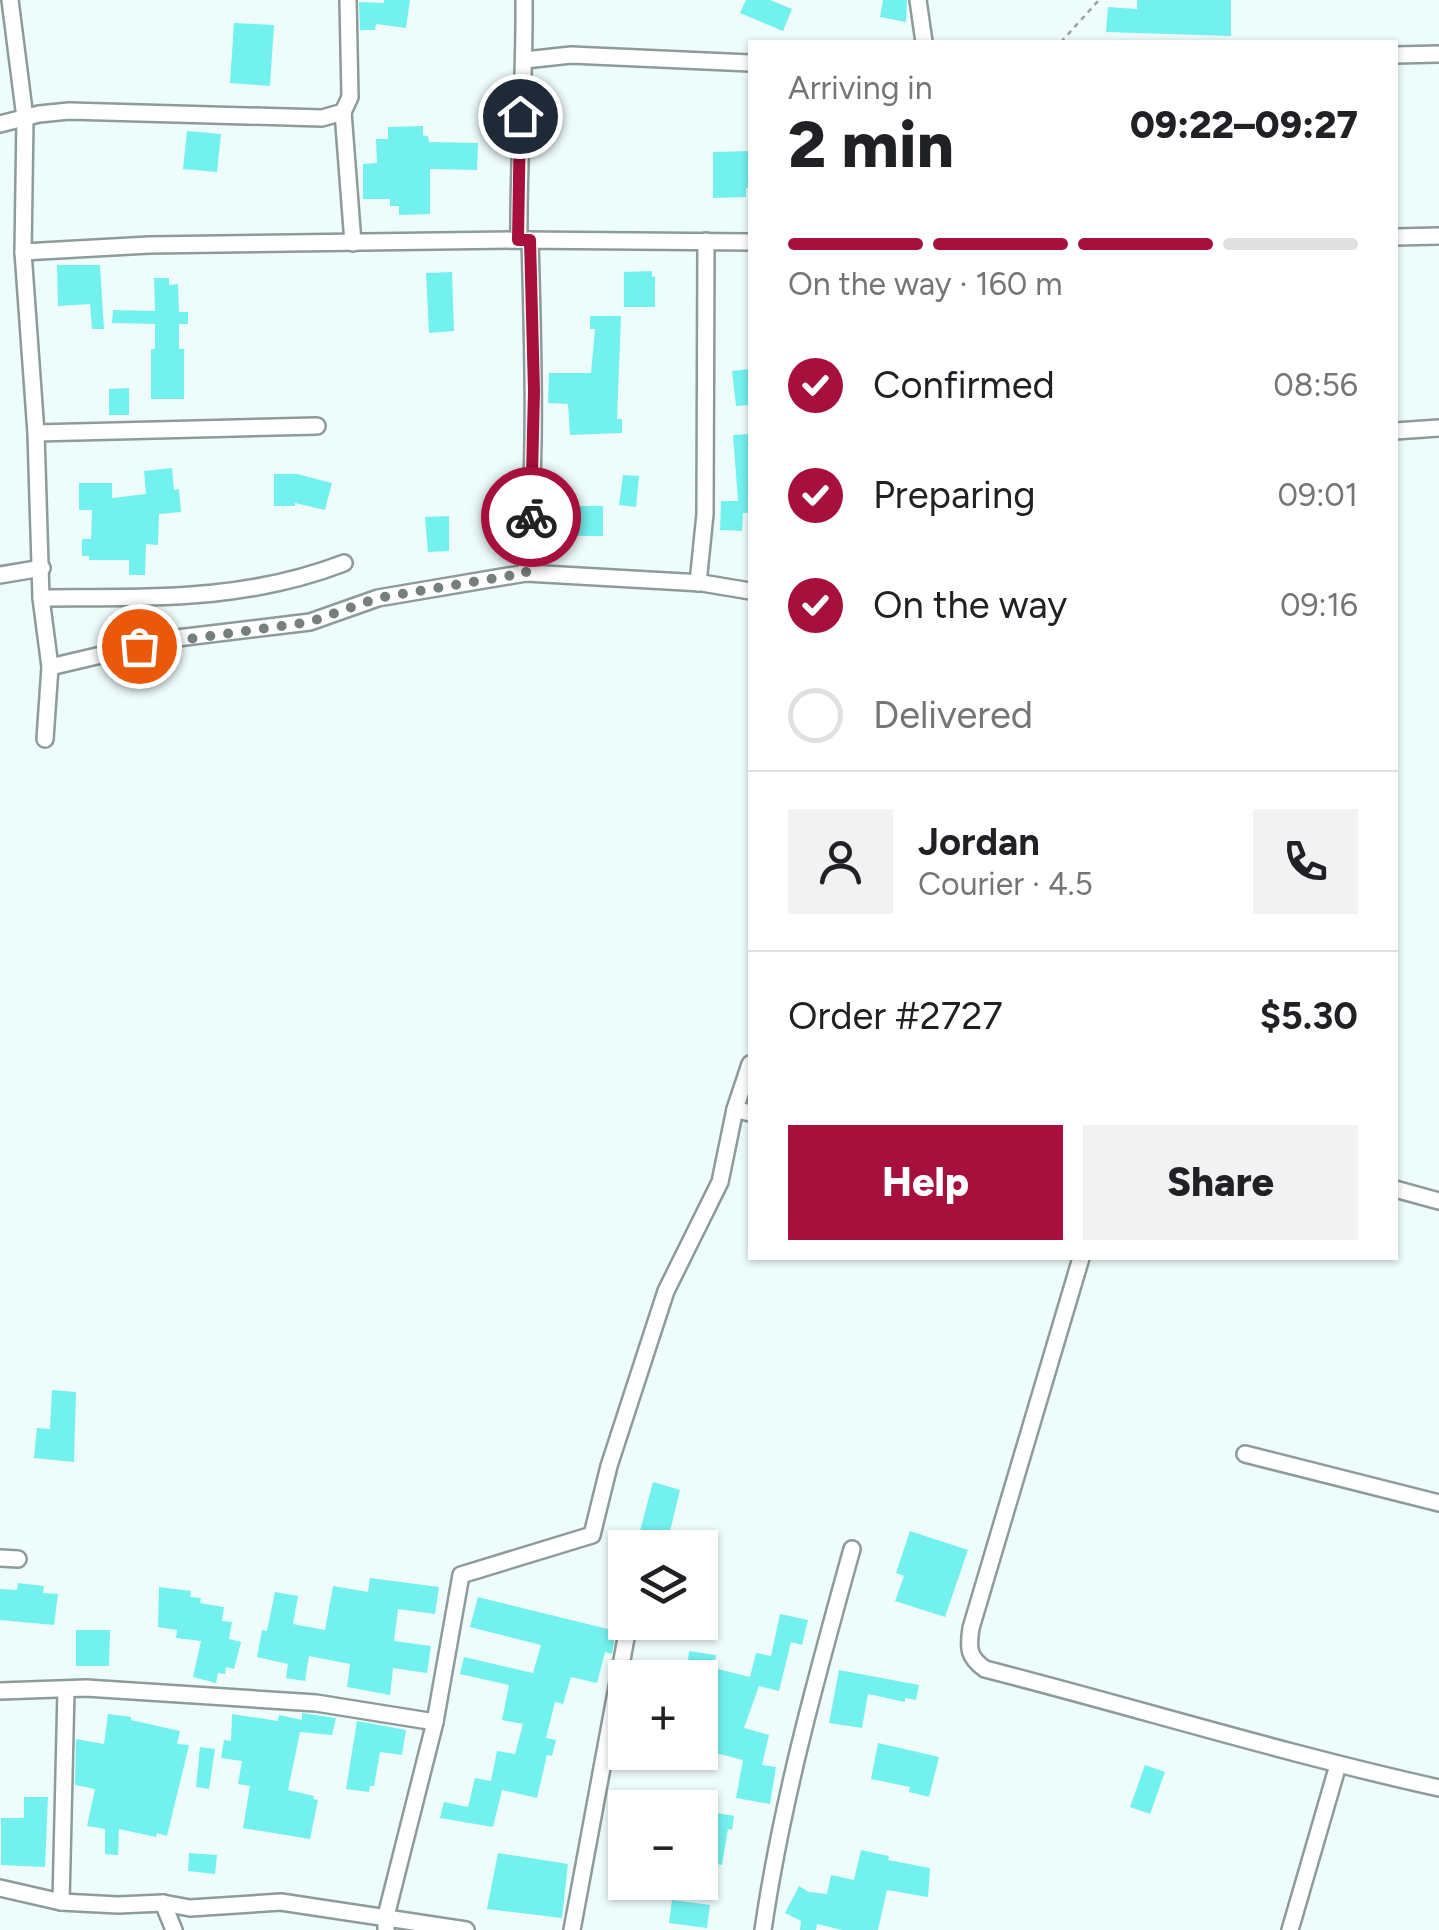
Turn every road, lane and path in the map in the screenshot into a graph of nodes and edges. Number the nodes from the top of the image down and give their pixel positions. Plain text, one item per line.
1 (10, 0) edge
2 (348, 0) edge
3 (524, 0) edge
4 (918, 0) edge
5 (1100, 0) edge
6 (924, 40) edge
7 (1062, 40) edge
8 (1398, 54) edge
9 (1439, 54) edge
10 (525, 60) junction
11 (748, 63) edge
12 (343, 112) junction
13 (25, 118) junction
14 (0, 124) edge
15 (1439, 236) edge
16 (1398, 237) edge
17 (524, 240) junction
18 (706, 241) junction
19 (748, 242) edge
20 (353, 243) junction
21 (23, 252) junction
22 (317, 426) dead end
23 (1439, 428) edge
24 (1398, 431) edge
25 (36, 432) junction
26 (344, 563) dead end
27 (42, 568) junction
28 (526, 573) junction
29 (0, 574) edge
30 (698, 583) junction
31 (748, 591) edge
32 (41, 598) junction
33 (50, 667) junction
34 (44, 739) dead end
35 (748, 1077) edge
36 (743, 1111) edge
37 (1398, 1190) edge
38 (1439, 1201) edge
39 (1081, 1260) edge
40 (1245, 1454) dead end
41 (1439, 1503) edge
42 (852, 1548) dead end
43 (0, 1558) edge
44 (18, 1559) dead end
45 (626, 1640) edge
46 (66, 1690) junction
47 (0, 1691) edge
48 (435, 1722) junction
49 (1338, 1766) junction
50 (1439, 1788) edge
51 (0, 1888) edge
52 (61, 1902) junction
53 (164, 1903) junction
54 (386, 1923) edge
55 (174, 1930) edge
56 (466, 1930) edge
57 (572, 1930) edge
58 (763, 1930) edge
59 (1290, 1930) edge

1 - 13 street
2 - 12 street
3 - 10 street
4 - 6 street
5 - 7 path
8 - 9 street
10 - 11 street
10 - 17 street
12 - 13 street
12 - 20 street
13 - 14 street
13 - 21 street
15 - 16 street
17 - 18 street
17 - 20 street
17 - 28 street
18 - 19 street
18 - 30 street
20 - 21 street
21 - 25 street
22 - 25 street
23 - 24 street
25 - 27 street
26 - 32 street
27 - 29 street
27 - 32 street
28 - 30 street
28 - 33 street
30 - 31 street
32 - 33 street
33 - 34 street
35 - 36 street
36 - 48 street
37 - 38 street
39 - 49 street
40 - 41 street
42 - 58 street
43 - 44 street
45 - 57 street
46 - 47 street
46 - 48 street
46 - 52 street
48 - 54 street
49 - 50 street
49 - 59 street
51 - 52 street
52 - 53 street
53 - 54 street
53 - 55 street
54 - 56 street

